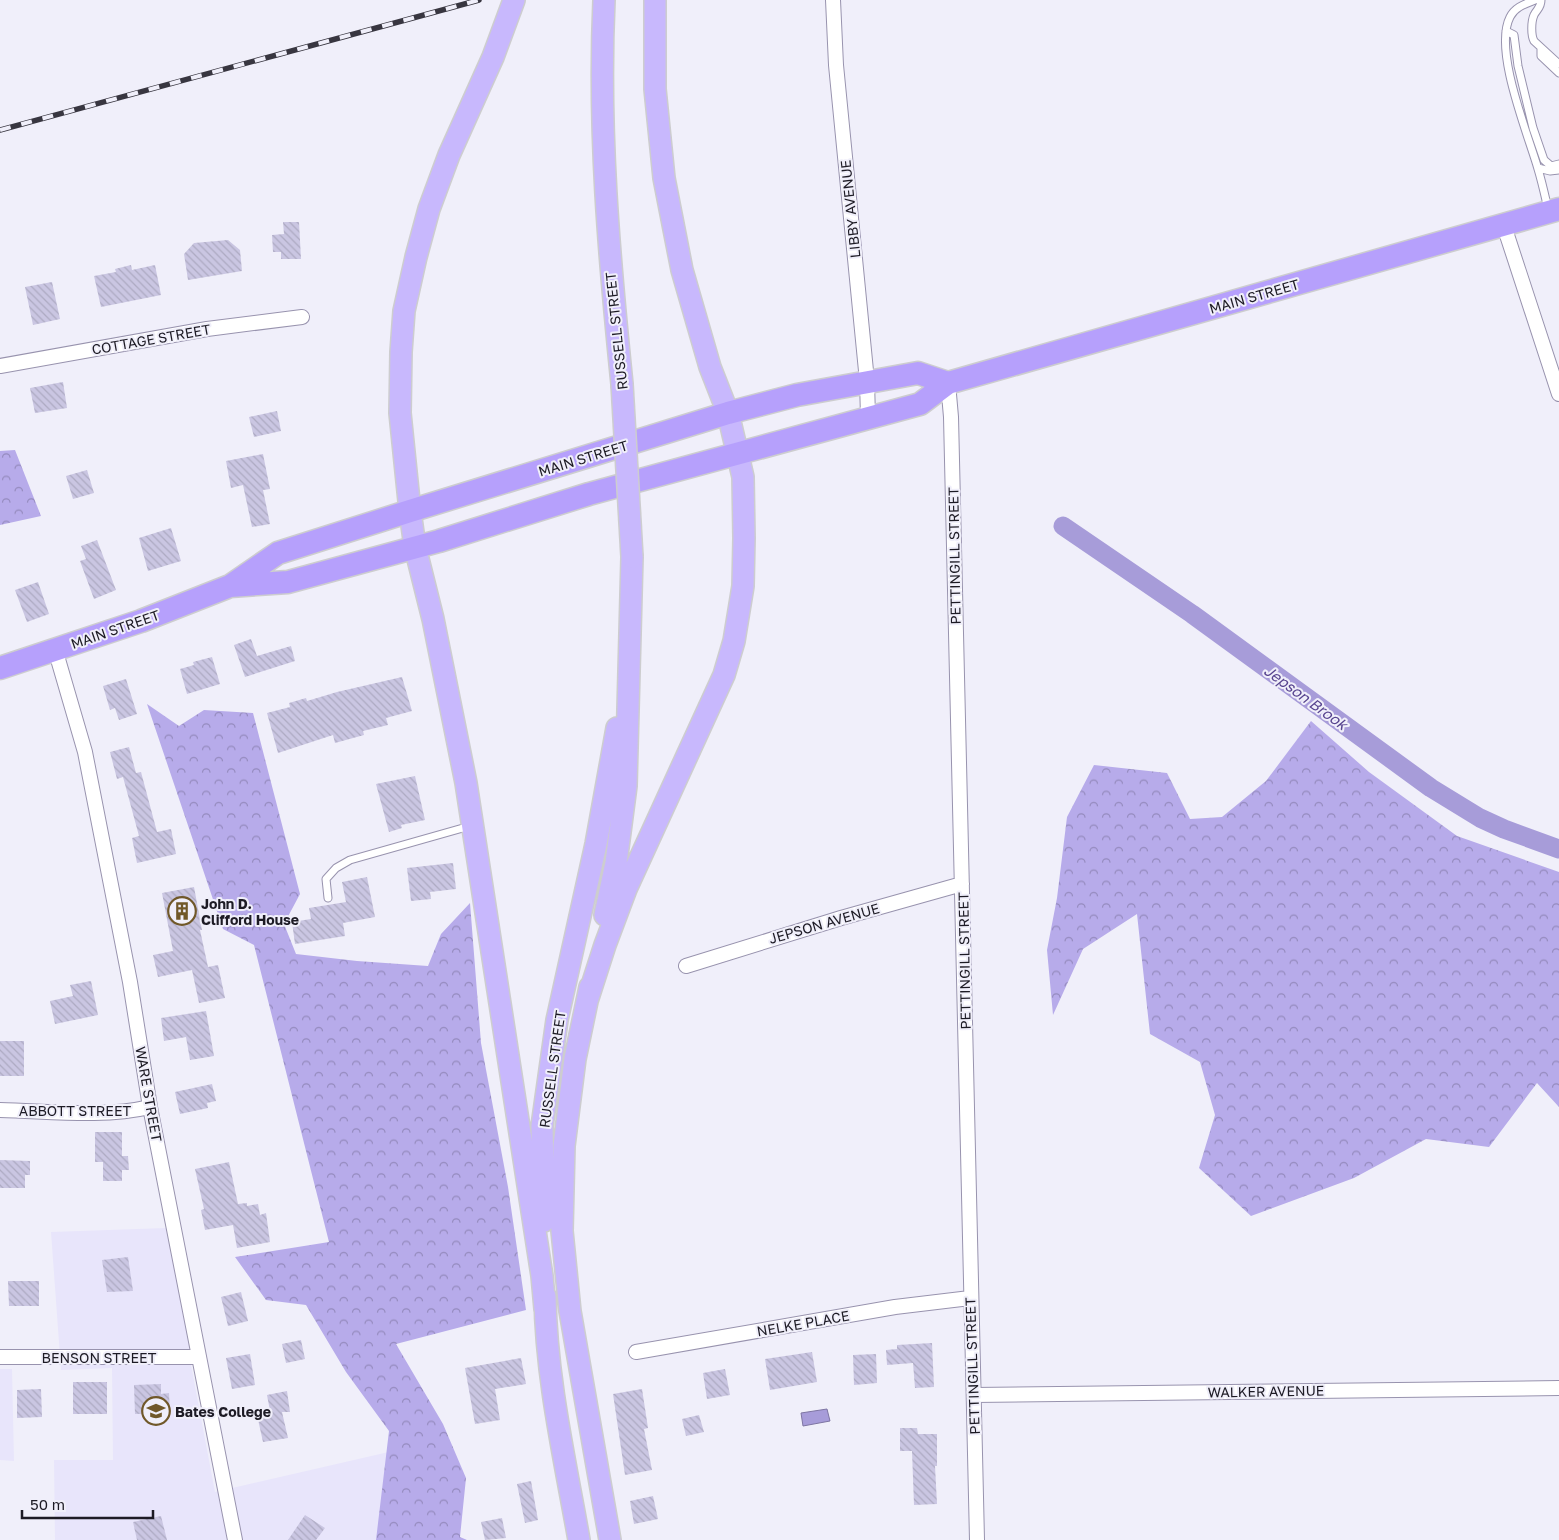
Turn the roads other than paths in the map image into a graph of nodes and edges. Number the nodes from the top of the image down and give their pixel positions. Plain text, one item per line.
1 (514, 0) edge
2 (604, 0) edge
3 (655, 0) edge
4 (833, 0) edge
5 (1535, 0) edge
6 (1541, 0) edge
7 (1506, 31) junction
8 (1541, 48) junction
9 (1559, 64) edge
10 (1559, 73) edge
11 (1559, 164) edge
12 (1538, 168) junction
13 (1559, 170) edge
14 (1554, 211) edge
15 (1504, 226) junction
16 (302, 317) dead end
17 (0, 366) edge
18 (867, 381) junction
19 (948, 383) junction
20 (1559, 394) edge
21 (728, 413) junction
22 (868, 417) junction
23 (738, 453) junction
24 (410, 511) junction
25 (416, 547) junction
26 (230, 586) junction
27 (55, 649) junction
28 (630, 662) junction
29 (0, 668) edge
30 (472, 826) junction
31 (962, 884) junction
32 (328, 898) dead end
33 (686, 966) dead end
34 (588, 1001) junction
35 (150, 1107) junction
36 (0, 1110) edge
37 (970, 1298) junction
38 (545, 1309) junction
39 (636, 1352) dead end
40 (0, 1357) edge
41 (199, 1357) junction
42 (1559, 1388) edge
43 (974, 1395) junction
44 (235, 1540) edge
45 (579, 1540) edge
46 (610, 1540) edge
47 (977, 1540) edge

1 - 24 main road
2 - 28 main road, RUSSELL STREET, bridge
3 - 21 main road
4 - 18 street, LIBBY AVENUE
5 - 7 lane
6 - 8 lane
7 - 11 lane
7 - 12 lane
8 - 9 lane
8 - 10 lane
12 - 13 lane
12 - 14 lane
14 - 15 highway, MAIN STREET
15 - 19 highway, MAIN STREET
15 - 20 street
16 - 17 street, COTTAGE STREET
18 - 19 highway, MAIN STREET
18 - 21 highway, MAIN STREET
18 - 22 street, LIBBY AVENUE
19 - 22 highway, MAIN STREET
19 - 31 street, PETTINGILL STREET
21 - 23 main road
21 - 24 highway, MAIN STREET
22 - 23 highway, MAIN STREET
23 - 25 highway, MAIN STREET
23 - 34 main road
24 - 25 main road
24 - 26 highway, MAIN STREET
25 - 26 highway, MAIN STREET
25 - 30 main road
26 - 27 highway, MAIN STREET
27 - 29 highway, MAIN STREET
27 - 35 street, WARE STREET
28 - 34 main road, RUSSELL STREET
28 - 38 main road, RUSSELL STREET
30 - 32 lane
30 - 38 main road
31 - 33 street, JEPSON AVENUE
31 - 37 street, PETTINGILL STREET
34 - 46 main road, RUSSELL STREET
35 - 36 street, ABBOTT STREET
35 - 41 street, WARE STREET
37 - 39 street, NELKE PLACE
37 - 43 street, PETTINGILL STREET
38 - 45 main road, RUSSELL STREET
40 - 41 street, BENSON STREET
41 - 44 street, WARE STREET
42 - 43 street, WALKER AVENUE
43 - 47 street, PETTINGILL STREET

